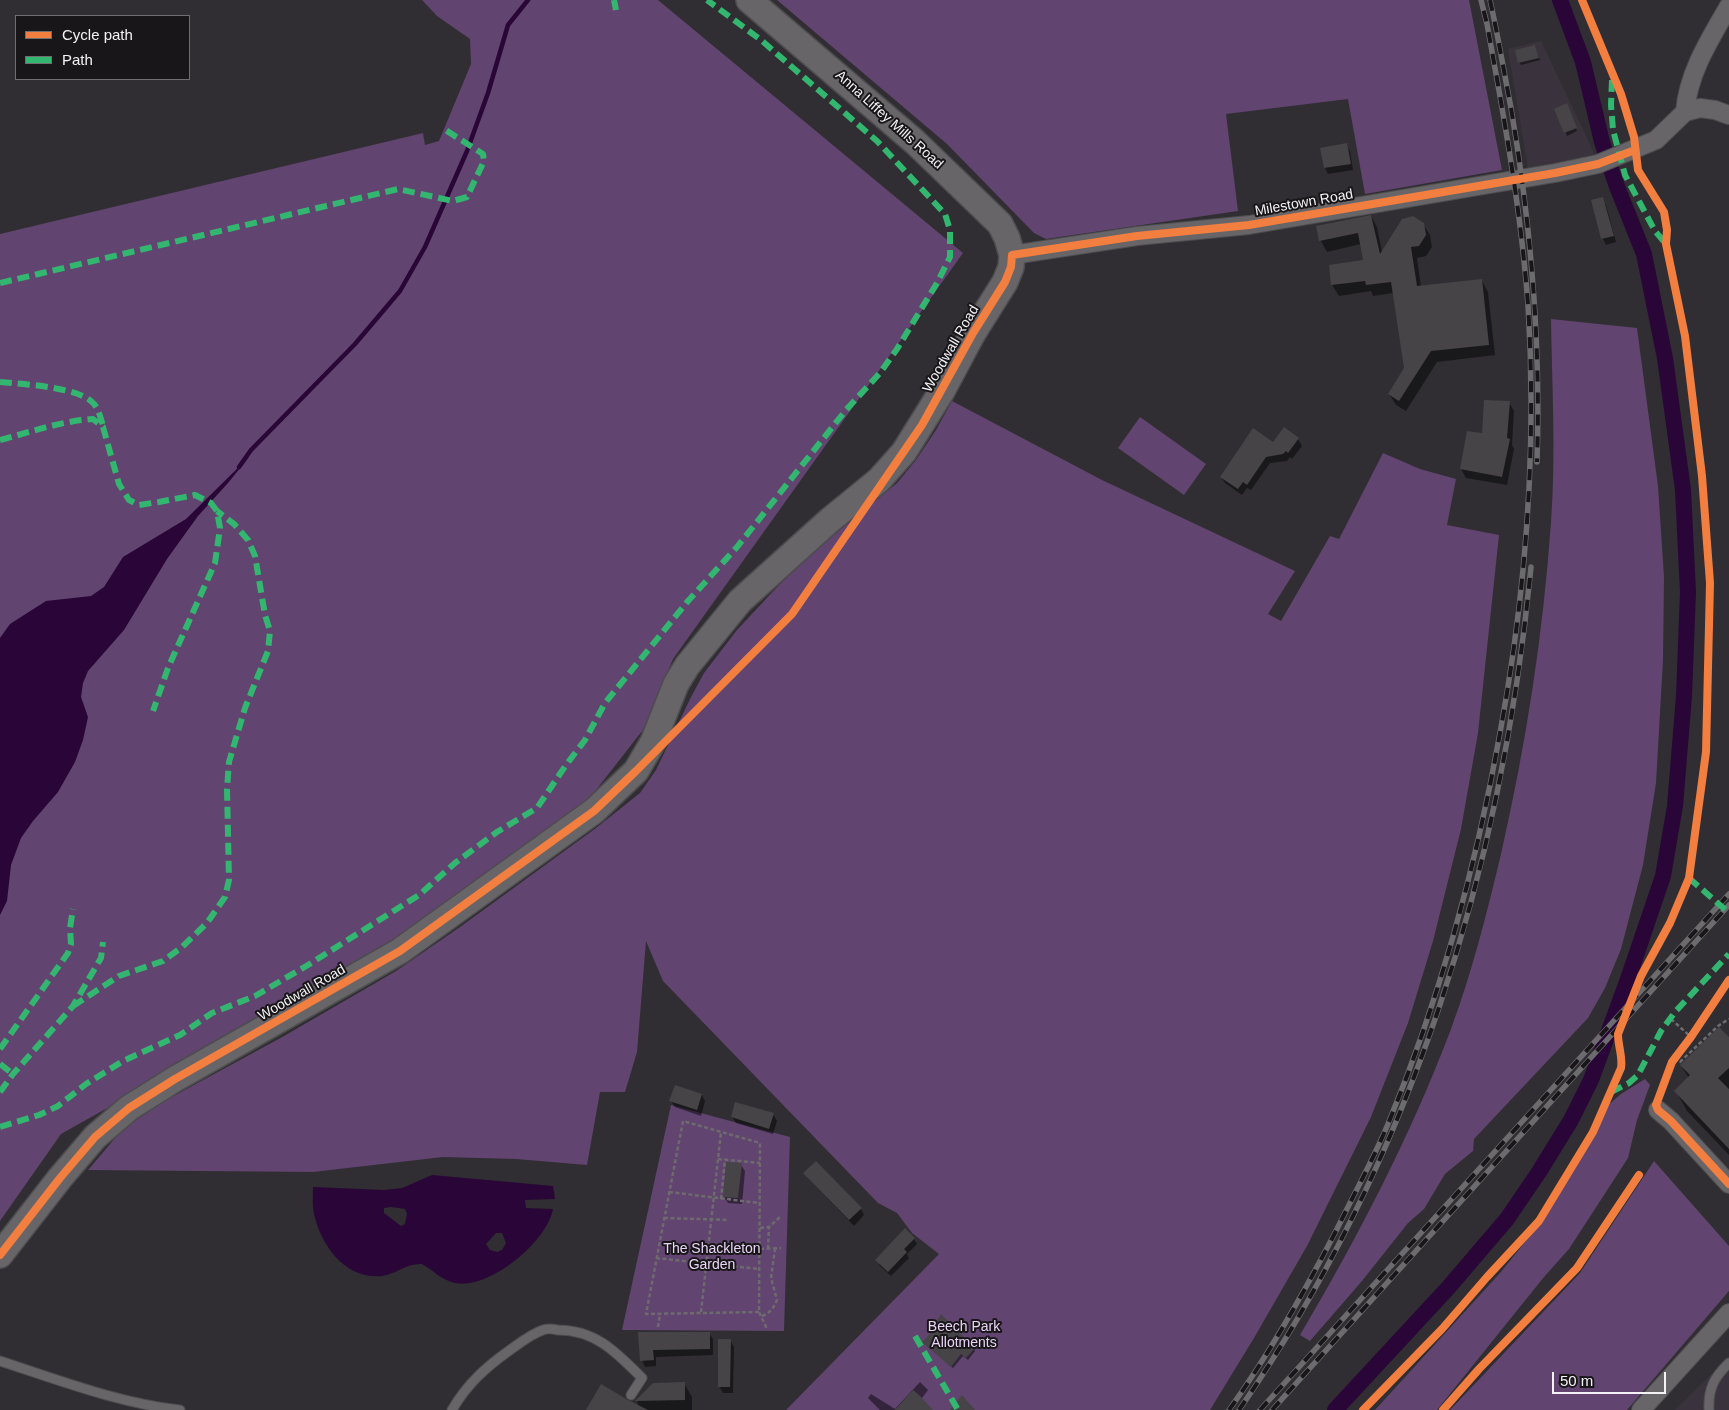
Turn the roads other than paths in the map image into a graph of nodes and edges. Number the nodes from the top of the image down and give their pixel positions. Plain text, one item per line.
1 (748, 0) edge
2 (1729, 6) edge
3 (1685, 112) junction
4 (1729, 115) edge
5 (1012, 255) junction
6 (1658, 1110) dead end
7 (1729, 1184) edge
8 (0, 1255) edge
9 (1729, 1313) edge
10 (0, 1361) edge
11 (1729, 1363) edge
12 (631, 1395) dead end
13 (180, 1410) edge
14 (452, 1410) edge
15 (1641, 1410) edge
16 (1708, 1410) edge

1 - 5 main road, Anna Liffey Mills Road
2 - 3 street
3 - 4 street
3 - 5 street, Milestown Road
5 - 8 main road, Woodwall Road
6 - 7 street
9 - 15 street
10 - 13 lane
11 - 16 lane
12 - 14 lane

